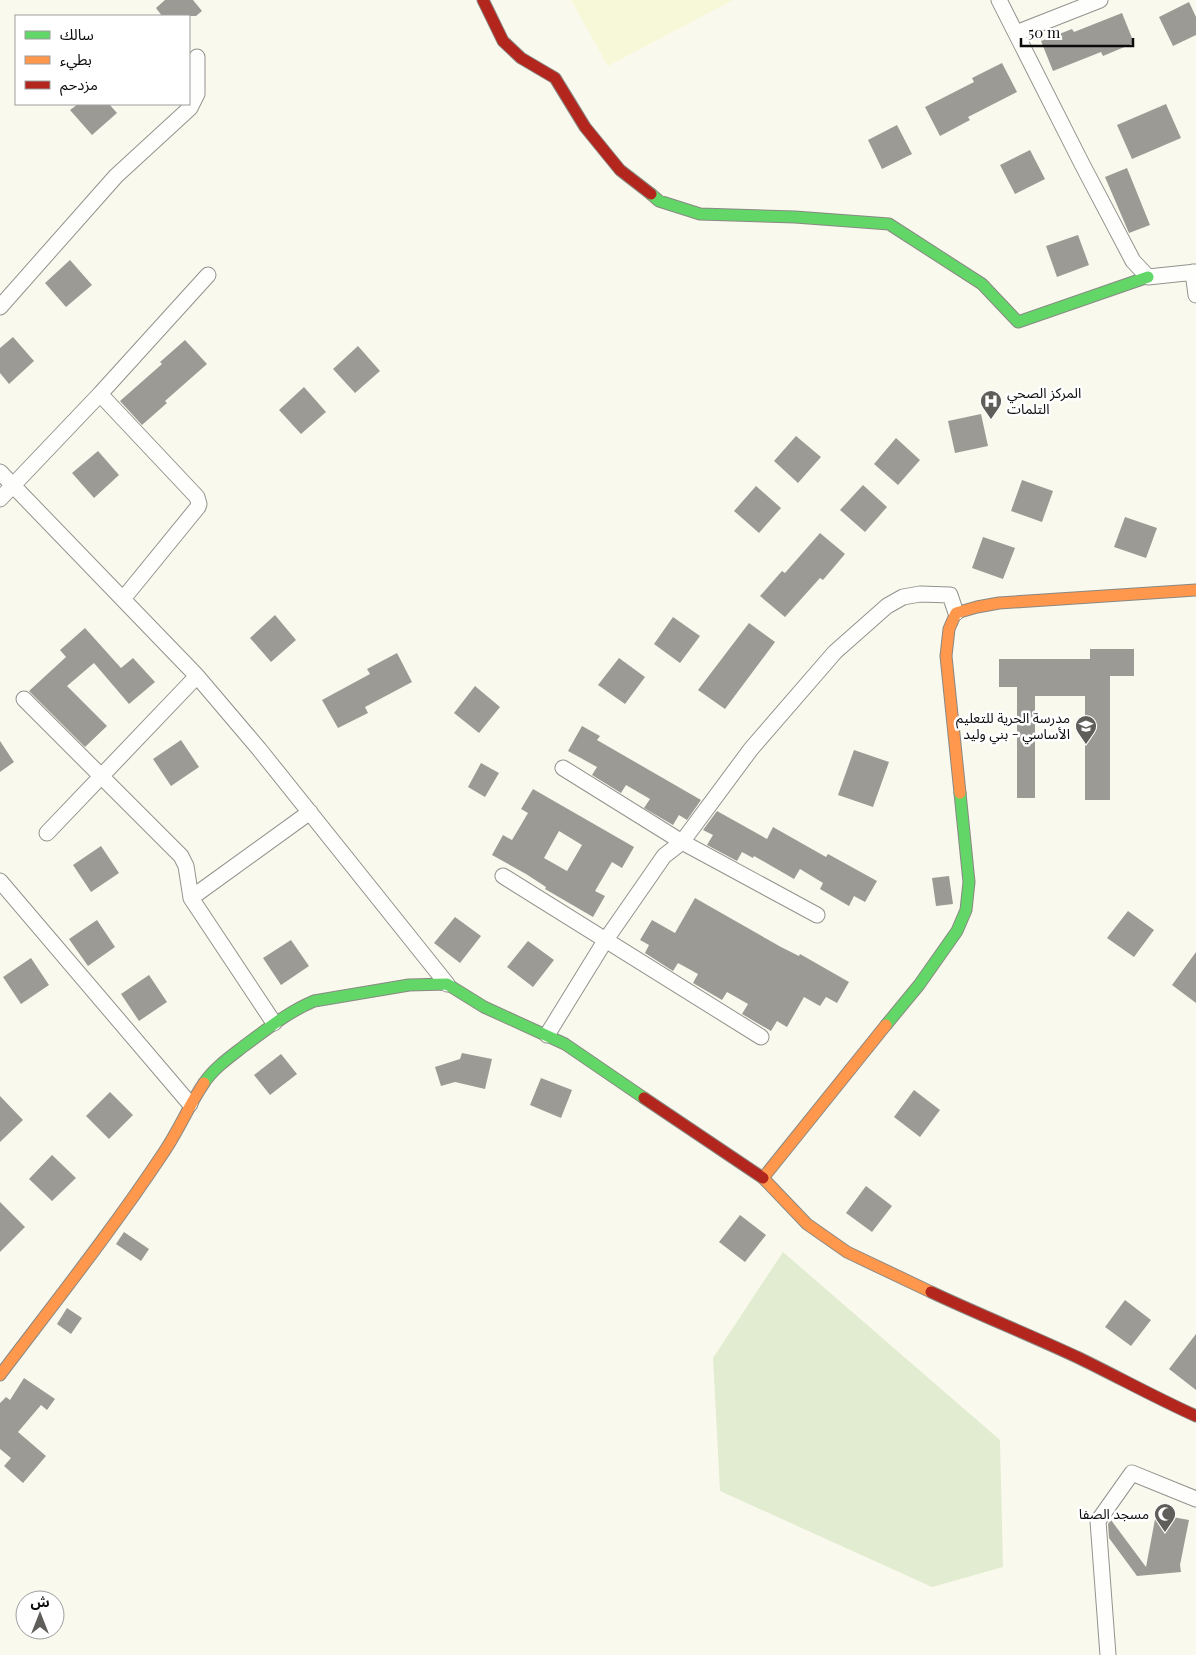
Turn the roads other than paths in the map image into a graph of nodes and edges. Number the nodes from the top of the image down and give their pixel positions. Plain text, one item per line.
1 (483, 0) edge
2 (1000, 0) edge
3 (1100, 0) edge
4 (1016, 33) junction
5 (197, 57) dead end
6 (1194, 272) edge
7 (208, 275) dead end
8 (1148, 277) junction
9 (1196, 295) edge
10 (0, 307) edge
11 (100, 394) junction
12 (0, 472) edge
13 (14, 486) junction
14 (0, 499) edge
15 (1196, 590) edge
16 (123, 599) junction
17 (956, 614) junction
18 (197, 676) junction
19 (24, 699) dead end
20 (563, 768) dead end
21 (100, 777) junction
22 (310, 812) junction
23 (47, 833) dead end
24 (682, 842) junction
25 (502, 876) dead end
26 (0, 881) edge
27 (191, 898) junction
28 (817, 915) dead end
29 (605, 941) junction
30 (447, 984) junction
31 (274, 1023) junction
32 (546, 1035) junction
33 (761, 1037) dead end
34 (190, 1104) junction
35 (763, 1178) junction
36 (0, 1375) edge
37 (1196, 1416) edge
38 (1196, 1499) edge
39 (1108, 1655) edge

1 - 8 street
2 - 4 street
3 - 4 street
4 - 8 street
5 - 10 street
6 - 8 street
6 - 9 street
7 - 11 street
11 - 13 street
11 - 16 street
12 - 13 street
13 - 14 street
13 - 16 street
15 - 17 street
16 - 18 street
17 - 24 street
17 - 35 street
18 - 21 street
18 - 22 street
19 - 21 street
20 - 24 street
21 - 23 street
21 - 27 street
22 - 27 street
22 - 30 street
24 - 28 street
24 - 29 street
25 - 29 street
26 - 34 street
27 - 31 street
29 - 32 street
29 - 33 street
30 - 31 street
30 - 32 street
31 - 34 street
32 - 35 street
34 - 36 street
35 - 37 street
38 - 39 street

